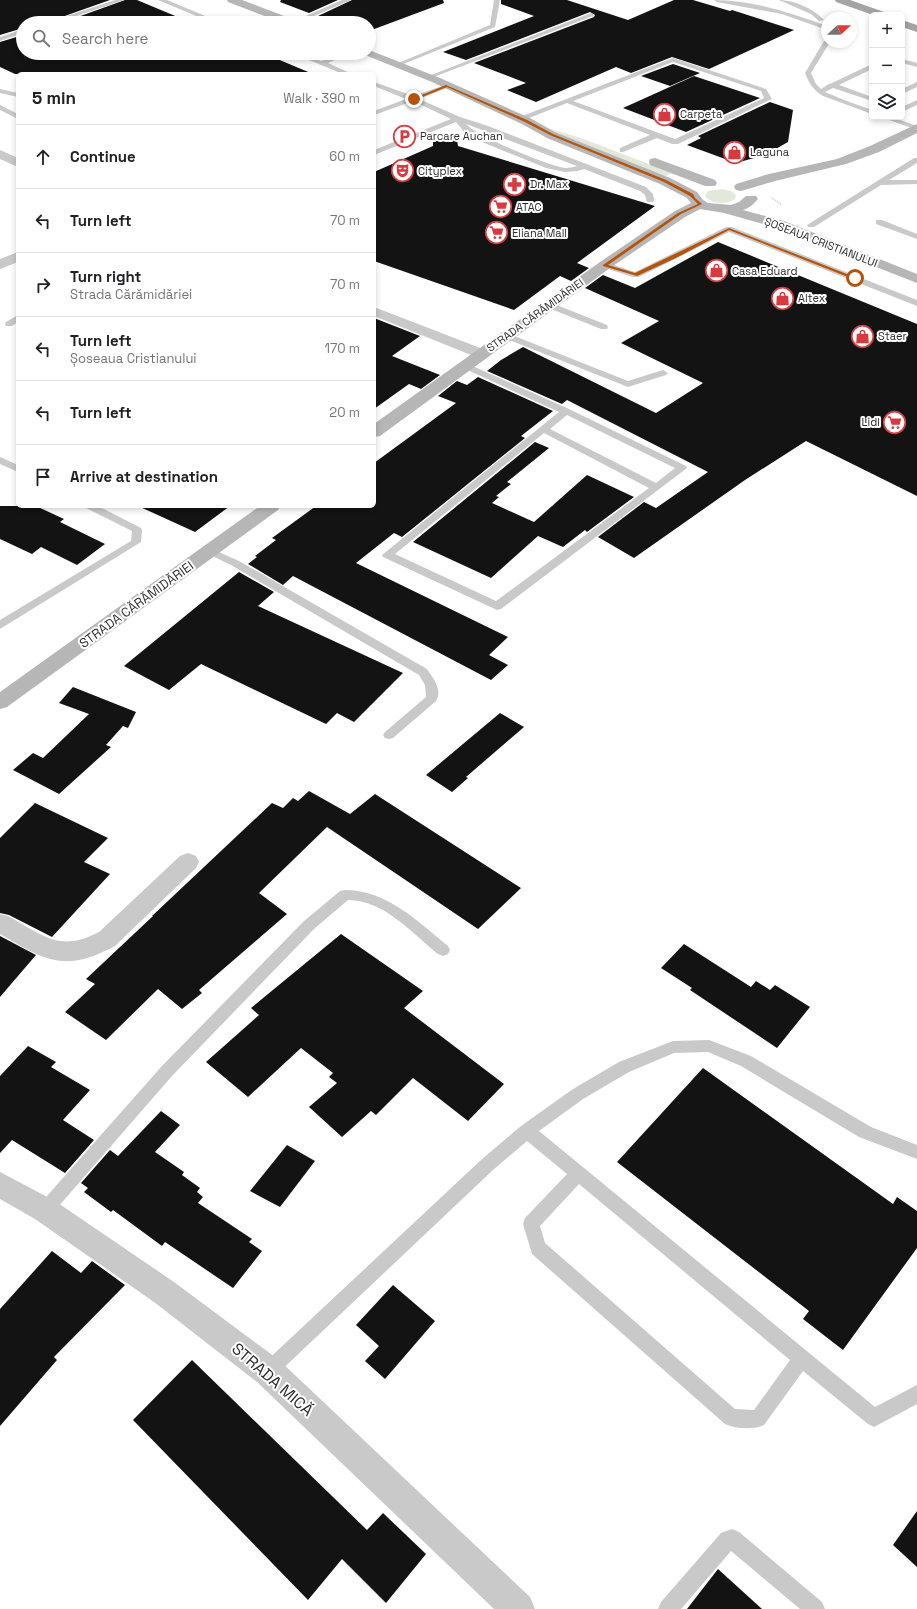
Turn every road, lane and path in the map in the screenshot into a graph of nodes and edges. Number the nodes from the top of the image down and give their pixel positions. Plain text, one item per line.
1 (121, 0) edge
2 (161, 0) edge
3 (232, 0) edge
4 (348, 0) edge
5 (496, 0) edge
6 (717, 0) edge
7 (782, 0) edge
8 (840, 0) edge
9 (875, 12) edge
10 (591, 15) dead end
11 (71, 16) edge
12 (201, 16) edge
13 (274, 16) edge
14 (309, 16) edge
15 (905, 18) edge
16 (821, 21) edge
17 (917, 21) edge
18 (905, 24) edge
19 (821, 25) edge
20 (917, 29) edge
21 (16, 34) edge
22 (0, 39) edge
23 (822, 48) edge
24 (376, 56) edge
25 (314, 60) edge
26 (330, 60) edge
27 (905, 62) edge
28 (322, 63) junction
29 (398, 64) junction
30 (917, 66) edge
31 (869, 67) edge
32 (344, 72) edge
33 (429, 77) junction
34 (917, 84) edge
35 (376, 85) edge
36 (831, 85) junction
37 (447, 86) junction
38 (388, 90) junction
39 (905, 90) edge
40 (0, 91) edge
41 (820, 92) junction
42 (376, 94) edge
43 (16, 95) edge
44 (16, 95) edge
45 (869, 98) edge
46 (0, 99) edge
47 (414, 99) junction
48 (568, 101) junction
49 (917, 102) edge
50 (0, 107) edge
51 (905, 108) edge
52 (869, 111) edge
53 (376, 112) edge
54 (16, 116) edge
55 (457, 119) junction
56 (523, 120) junction
57 (895, 120) edge
58 (916, 128) edge
59 (657, 135) junction
60 (623, 150) junction
61 (376, 151) edge
62 (0, 154) edge
63 (917, 160) edge
64 (16, 163) edge
65 (584, 166) junction
66 (917, 182) edge
67 (710, 183) junction
68 (877, 183) junction
69 (741, 187) junction
70 (650, 200) dead end
71 (696, 200) junction
72 (750, 200) junction
73 (724, 209) junction
74 (879, 222) dead end
75 (811, 225) junction
76 (917, 237) edge
77 (605, 266) junction
78 (917, 266) edge
79 (917, 279) edge
80 (917, 303) edge
81 (549, 305) junction
82 (376, 312) edge
83 (16, 319) edge
84 (9, 324) dead end
85 (604, 327) dead end
86 (507, 336) junction
87 (482, 354) junction
88 (466, 366) junction
89 (663, 373) dead end
90 (566, 411) junction
91 (543, 430) junction
92 (376, 431) edge
93 (0, 460) edge
94 (16, 468) edge
95 (656, 487) junction
96 (94, 508) edge
97 (269, 508) edge
98 (210, 551) junction
99 (0, 625) edge
100 (0, 702) edge
101 (389, 735) dead end
102 (188, 862) dead end
103 (0, 923) edge
104 (443, 950) dead end
105 (527, 1131) junction
106 (917, 1152) edge
107 (578, 1174) junction
108 (0, 1185) edge
109 (44, 1210) junction
110 (802, 1358) junction
111 (268, 1371) junction
112 (917, 1394) edge
113 (518, 1609) edge
114 (668, 1609) edge
115 (815, 1609) edge

1 - 11 lane
2 - 12 lane
3 - 13 street
4 - 14 lane
5 - 29 lane
6 - 19 lane
7 - 16 lane
8 - 9 main road
10 - 33 lane
15 - 17 main road
18 - 20 main road
21 - 22 lane
23 - 41 lane
24 - 29 street
25 - 28 lane
26 - 28 lane
27 - 30 lane
28 - 32 lane
29 - 33 street
31 - 36 lane
33 - 37 street
34 - 39 lane
35 - 38 lane
36 - 41 lane
36 - 45 lane
37 - 47 lane
37 - 56 street
38 - 42 lane
38 - 47 lane
40 - 43 lane
41 - 52 lane
44 - 46 lane
47 - 53 lane
47 - 55 lane
48 - 56 lane
48 - 59 lane
48 - 59 lane
49 - 51 lane
50 - 54 lane
55 - 61 lane
55 - 65 lane
55 - 65 lane
56 - 60 street
56 - 71 street
57 - 58 lane
58 - 69 street
59 - 60 lane
60 - 67 street
62 - 64 street
63 - 68 lane
65 - 70 lane
66 - 68 lane
67 - 69 street
67 - 71 street, STRADA CĂRĂMIDĂRIEI
68 - 75 lane
69 - 72 street
71 - 73 street, ȘOSEAUA CRISTIANULUI
71 - 77 street, STRADA CĂRĂMIDĂRIEI
72 - 73 street
72 - 75 street, ȘOSEAUA CRISTIANULUI
73 - 79 street, ȘOSEAUA CRISTIANULUI
74 - 76 lane
75 - 78 street, ȘOSEAUA CRISTIANULUI
77 - 80 lane
77 - 81 street, STRADA CĂRĂMIDĂRIEI
81 - 85 lane
81 - 86 street, STRADA CĂRĂMIDĂRIEI
82 - 87 street
83 - 84 lane
86 - 87 street, STRADA CĂRĂMIDĂRIEI
86 - 89 lane
87 - 88 street, STRADA CĂRĂMIDĂRIEI
88 - 90 lane
88 - 92 street, STRADA CĂRĂMIDĂRIEI
90 - 91 lane
90 - 95 lane
91 - 95 lane
91 - 95 lane
93 - 94 lane
96 - 99 lane
97 - 98 street, STRADA CĂRĂMIDĂRIEI
98 - 100 street, STRADA CĂRĂMIDĂRIEI
98 - 101 lane
102 - 103 street
104 - 109 lane
105 - 106 lane
105 - 107 lane
105 - 111 lane
107 - 110 lane
107 - 110 lane
108 - 109 street, STRADA MICĂ
109 - 111 street, STRADA MICĂ
110 - 112 lane
111 - 113 street, STRADA MICĂ
114 - 115 lane

